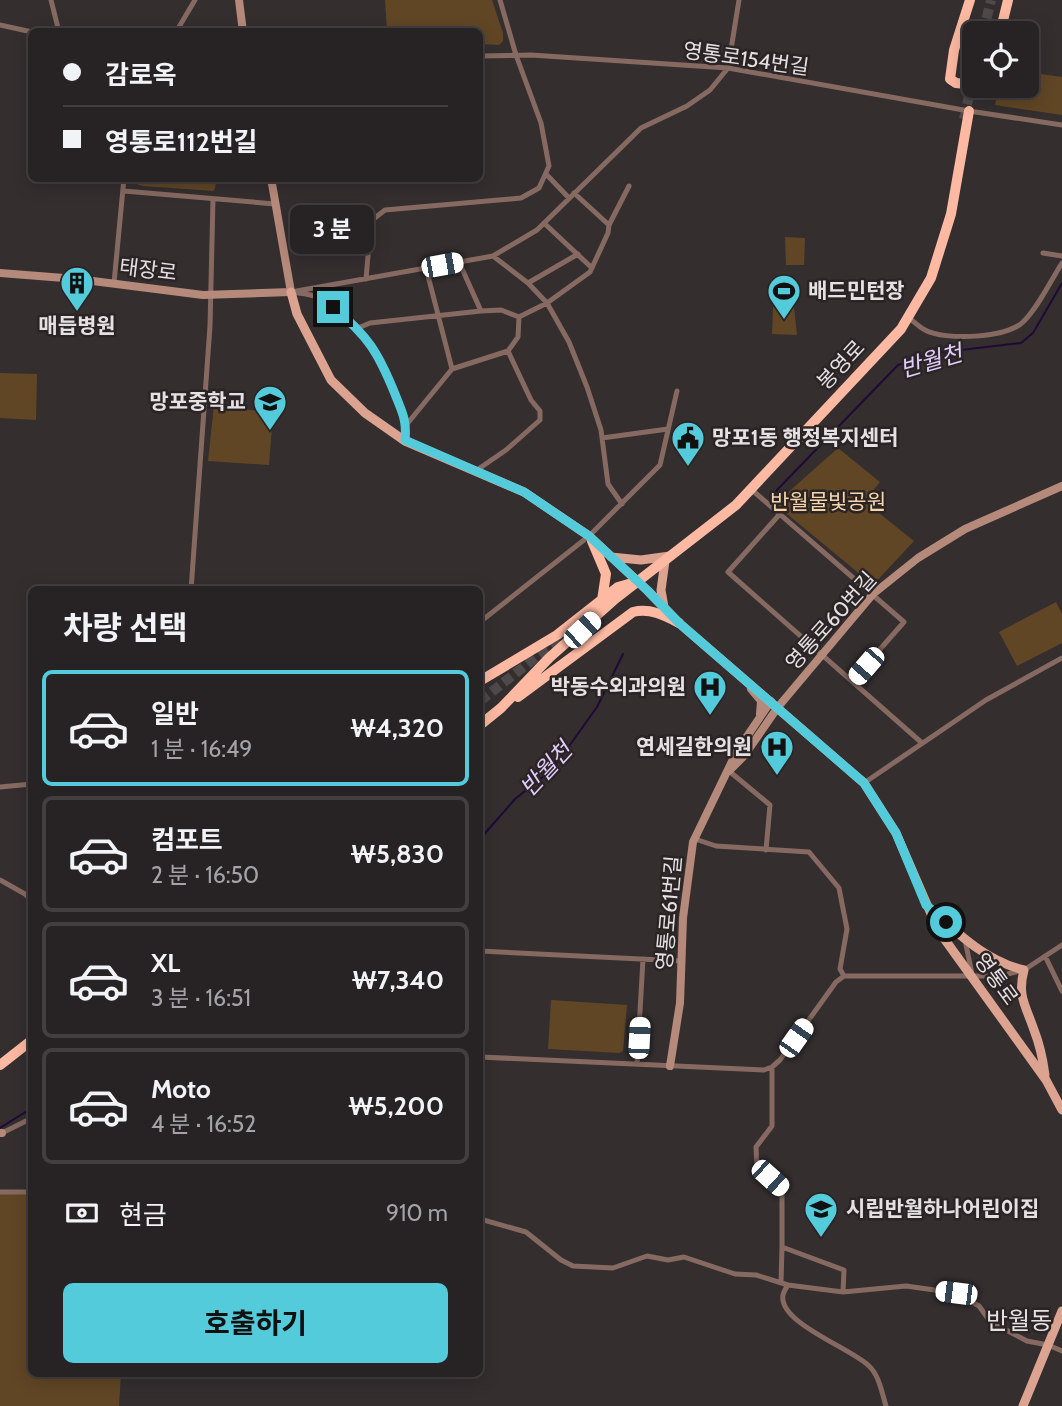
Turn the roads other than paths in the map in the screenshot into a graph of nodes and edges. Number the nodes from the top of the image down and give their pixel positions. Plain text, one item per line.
1 (51, 0) edge
2 (195, 0) edge
3 (239, 0) edge
4 (500, 0) edge
5 (739, 0) edge
6 (970, 0) edge
7 (1008, 0) edge
8 (963, 21) edge
9 (1003, 21) edge
10 (962, 25) edge
11 (0, 26) edge
12 (58, 28) edge
13 (178, 28) edge
14 (242, 28) edge
15 (28, 31) edge
16 (516, 55) junction
17 (483, 56) edge
18 (728, 68) junction
19 (962, 84) edge
20 (969, 111) junction
21 (1062, 125) edge
22 (546, 174) junction
23 (124, 182) edge
24 (272, 182) edge
25 (629, 186) dead end
26 (124, 191) junction
27 (572, 195) junction
28 (213, 198) junction
29 (275, 204) junction
30 (544, 223) junction
31 (609, 225) junction
32 (1043, 253) dead end
33 (578, 254) junction
34 (493, 256) junction
35 (1062, 256) edge
36 (459, 262) junction
37 (1062, 263) edge
38 (426, 268) junction
39 (593, 268) junction
40 (0, 273) edge
41 (366, 279) junction
42 (114, 283) junction
43 (528, 283) junction
44 (291, 292) junction
45 (211, 294) junction
46 (547, 303) junction
47 (481, 311) junction
48 (438, 315) junction
49 (519, 317) junction
50 (908, 317) junction
51 (358, 328) junction
52 (508, 351) junction
53 (452, 369) junction
54 (677, 391) dead end
55 (407, 424) junction
56 (668, 429) junction
57 (602, 438) junction
58 (405, 440) junction
59 (477, 470) junction
60 (1062, 486) edge
61 (751, 489) junction
62 (622, 504) junction
63 (779, 515) junction
64 (591, 538) junction
65 (608, 556) junction
66 (668, 558) junction
67 (638, 582) junction
68 (191, 586) edge
69 (873, 594) junction
70 (602, 600) junction
71 (665, 609) junction
72 (483, 620) edge
73 (679, 623) junction
74 (822, 654) junction
75 (1062, 658) edge
76 (739, 673) junction
77 (483, 679) edge
78 (852, 681) junction
79 (775, 704) junction
80 (501, 708) junction
81 (758, 720) junction
82 (483, 723) edge
83 (922, 743) junction
84 (729, 771) junction
85 (864, 783) junction
86 (28, 784) edge
87 (0, 787) edge
88 (695, 839) junction
89 (766, 850) junction
90 (0, 880) edge
91 (28, 897) edge
92 (926, 905) junction
93 (965, 939) junction
94 (1062, 945) edge
95 (483, 951) edge
96 (1045, 956) junction
97 (643, 959) junction
98 (681, 961) junction
99 (840, 969) junction
100 (1024, 970) junction
101 (972, 974) junction
102 (844, 976) junction
103 (836, 982) junction
104 (1062, 991) edge
105 (28, 1043) edge
106 (483, 1057) edge
107 (637, 1064) junction
108 (0, 1065) edge
109 (670, 1066) junction
110 (772, 1067) junction
111 (1046, 1080) junction
112 (1057, 1100) junction
113 (1062, 1110) edge
114 (1062, 1119) edge
115 (28, 1120) edge
116 (1, 1133) edge
117 (0, 1192) edge
118 (28, 1192) edge
119 (483, 1220) edge
120 (782, 1247) junction
121 (780, 1283) junction
122 (788, 1285) junction
123 (843, 1292) junction
124 (1062, 1311) edge
125 (1048, 1345) junction
126 (1062, 1351) edge
127 (887, 1406) edge
128 (1023, 1406) edge

1 - 12 street
2 - 13 street
3 - 14 street
4 - 16 street
5 - 18 street
6 - 8 highway
7 - 9 highway
10 - 19 highway
11 - 15 street
16 - 17 street, 영통로154번길
16 - 18 street, 영통로154번길
16 - 22 street
18 - 20 street, 영통로154번길
18 - 27 street
20 - 21 street, 영통로154번길
20 - 50 highway, 봉영로
22 - 27 street
22 - 41 street
23 - 26 street
24 - 29 street, 영통로
25 - 31 street
26 - 28 street
26 - 42 street
27 - 30 street
27 - 31 street
28 - 29 street
28 - 45 street
29 - 44 street, 영통로
30 - 33 street
30 - 34 street
31 - 39 street
32 - 35 street
33 - 39 street
33 - 43 street
34 - 36 street
34 - 43 street
36 - 38 street
36 - 47 street
37 - 50 street
38 - 41 street
38 - 48 street
39 - 46 street
40 - 42 street, 태장로
41 - 44 street
42 - 45 street, 태장로
43 - 46 street
44 - 45 street, 태장로
44 - 51 street
44 - 58 main road, 영통로
45 - 68 street
46 - 49 street
46 - 57 street
47 - 48 street
47 - 49 street
48 - 51 street
48 - 53 street
49 - 52 street
50 - 61 highway, 봉영로
51 - 55 street
52 - 53 street
52 - 59 street
53 - 55 street
54 - 56 street
55 - 58 street
56 - 57 street
56 - 62 street
57 - 62 street
58 - 59 main road, 영통로
59 - 64 main road, 영통로
60 - 69 street, 영통로60번길
61 - 63 street
61 - 66 highway, 봉영로
62 - 64 street
63 - 69 street
63 - 74 street
64 - 65 main road, 영통로
64 - 70 highway
64 - 72 street
65 - 66 main road
65 - 67 main road, 영통로
66 - 67 highway, 봉영로
66 - 71 main road
67 - 70 highway
67 - 71 main road, 영통로
67 - 80 highway
69 - 74 street, 영통로60번길
69 - 78 street
70 - 77 highway
71 - 73 main road, 영통로
73 - 76 main road, 영통로
73 - 80 highway
74 - 78 street
74 - 79 street, 영통로60번길
75 - 83 street
76 - 79 main road, 영통로
76 - 81 street
78 - 83 street
79 - 81 street
79 - 84 street
79 - 85 main road, 영통로
80 - 82 highway
81 - 84 street
83 - 85 street
84 - 88 street, 영통로61번길
84 - 89 street
85 - 92 main road, 영통로
86 - 87 street
88 - 89 street
88 - 98 street, 영통로61번길
89 - 99 street
90 - 91 street
92 - 93 main road
92 - 101 main road, 영통로
93 - 100 main road
93 - 101 street
94 - 96 street
95 - 97 street
96 - 100 street
96 - 104 street
97 - 98 street
97 - 107 street
98 - 109 street, 영통로61번길
99 - 102 street
99 - 103 street
100 - 101 street
100 - 111 main road
101 - 102 street
101 - 111 main road, 영통로
102 - 103 street
103 - 110 street
105 - 108 highway
106 - 107 street
107 - 109 street
109 - 110 street
110 - 120 street
111 - 112 main road, 영통로
112 - 113 main road, 영통로
112 - 114 main road
115 - 116 street
117 - 118 street
119 - 121 street
120 - 121 street
120 - 123 street
121 - 122 street
122 - 123 street
122 - 127 street
123 - 125 street
124 - 125 main road
125 - 126 street
125 - 128 main road

